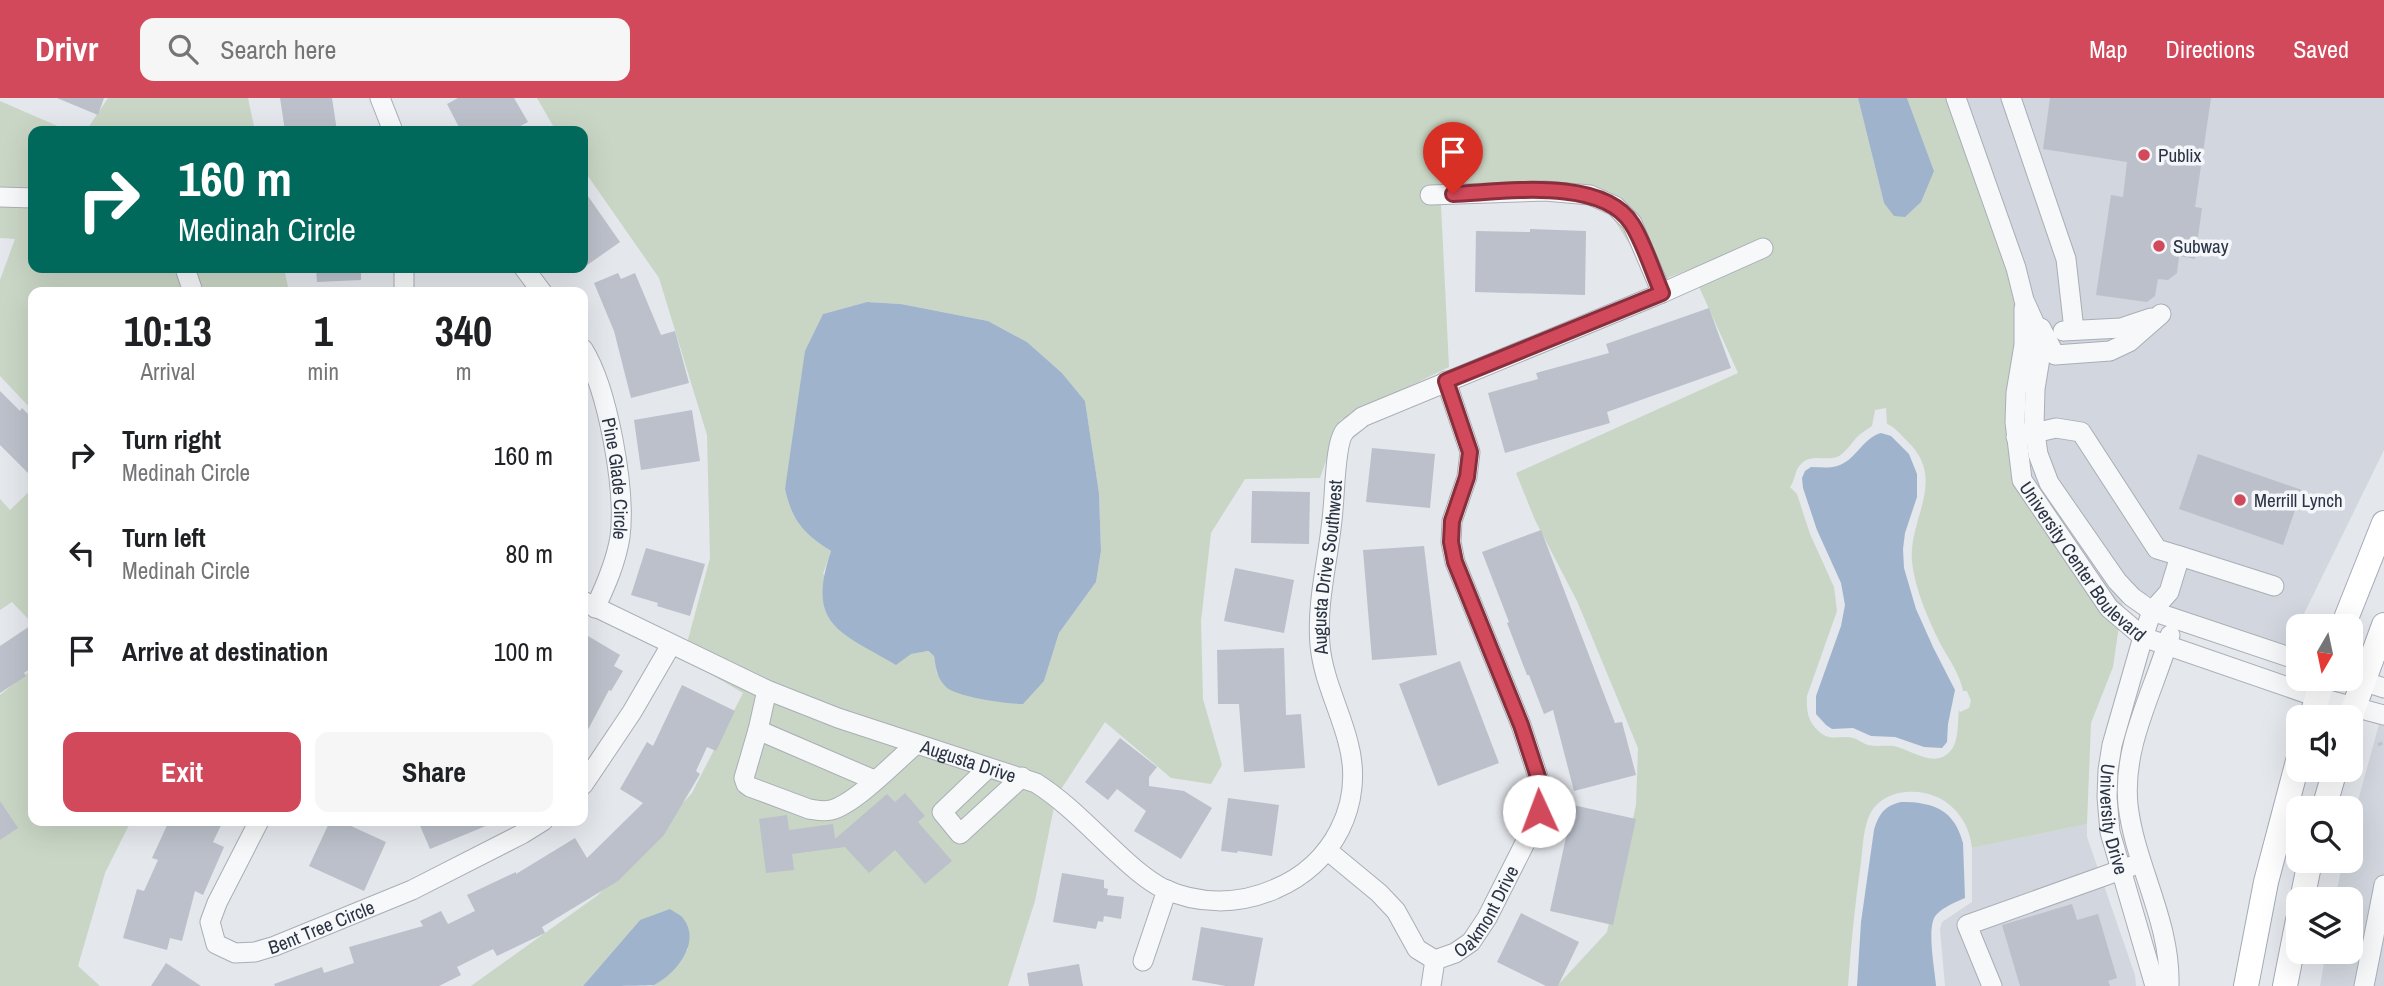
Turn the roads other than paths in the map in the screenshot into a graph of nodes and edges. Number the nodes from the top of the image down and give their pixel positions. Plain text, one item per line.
1 (380, 98) edge
2 (1956, 98) edge
3 (2011, 98) edge
4 (391, 126) edge
5 (1430, 195) dead end
6 (0, 197) edge
7 (28, 198) edge
8 (1763, 248) dead end
9 (1662, 293) junction
10 (2024, 300) junction
11 (2074, 330) junction
12 (2045, 334) junction
13 (588, 360) edge
14 (1446, 381) junction
15 (2025, 435) junction
16 (2384, 523) edge
17 (2180, 556) junction
18 (2274, 586) dead end
19 (2169, 592) junction
20 (589, 605) edge
21 (2152, 611) junction
22 (2348, 614) edge
23 (2175, 618) junction
24 (2384, 625) edge
25 (2143, 636) junction
26 (671, 645) junction
27 (2167, 646) junction
28 (2286, 656) edge
29 (2366, 682) edge
30 (767, 690) junction
31 (2317, 698) edge
32 (2334, 705) edge
33 (2355, 705) edge
34 (2363, 713) edge
35 (2384, 715) edge
36 (758, 730) junction
37 (915, 745) junction
38 (988, 768) junction
39 (1021, 777) junction
40 (588, 778) edge
41 (874, 780) junction
42 (2292, 782) edge
43 (255, 826) edge
44 (534, 826) edge
45 (1328, 850) junction
46 (2143, 863) junction
47 (2122, 869) junction
48 (2384, 885) edge
49 (1167, 890) junction
50 (1435, 960) junction
51 (1143, 961) dead end
52 (2289, 964) edge
53 (1431, 986) edge
54 (1992, 986) edge
55 (2155, 986) edge
56 (2169, 986) edge
57 (2246, 986) edge
58 (2285, 986) edge
59 (2364, 986) edge

1 - 4 street
2 - 10 street, University Center Boulevard
3 - 11 street
5 - 9 street
6 - 7 street
8 - 9 street, Augusta Drive Southwest
9 - 14 street, Augusta Drive Southwest
10 - 12 street
10 - 15 street, University Center Boulevard
11 - 12 street
11 - 12 street
13 - 20 street, Pine Glade Circle
14 - 45 street, Augusta Drive Southwest
14 - 50 street, Oakmont Drive
15 - 17 street
15 - 21 street, University Center Boulevard
15 - 25 street, University Center Boulevard
16 - 22 main road
17 - 18 street
17 - 19 street
19 - 21 street
19 - 23 street
20 - 26 street, Augusta Drive
21 - 23 street, University Center Boulevard
21 - 25 street, University Drive
23 - 27 street, University Drive
23 - 28 street, University Center Boulevard
24 - 29 main road
25 - 27 street, University Center Boulevard
25 - 47 street, University Drive
26 - 30 street, Augusta Drive
26 - 40 street
27 - 31 street, University Center Boulevard
27 - 46 street, University Drive
29 - 33 main road
30 - 36 street
30 - 37 street, Augusta Drive
31 - 32 street, University Center Boulevard
34 - 35 street, University Center Boulevard
36 - 41 street
36 - 41 street
37 - 38 street, Augusta Drive
37 - 41 street
38 - 39 street, Augusta Drive
38 - 39 street
39 - 49 street, Augusta Drive
42 - 57 main road
43 - 44 street, Bent Tree Circle
45 - 49 street, Augusta Drive
45 - 50 street, Oakmont Drive
46 - 47 street
46 - 56 street, University Drive
47 - 54 street
47 - 55 street, University Drive
48 - 59 street
49 - 51 street
50 - 53 street
52 - 58 main road

